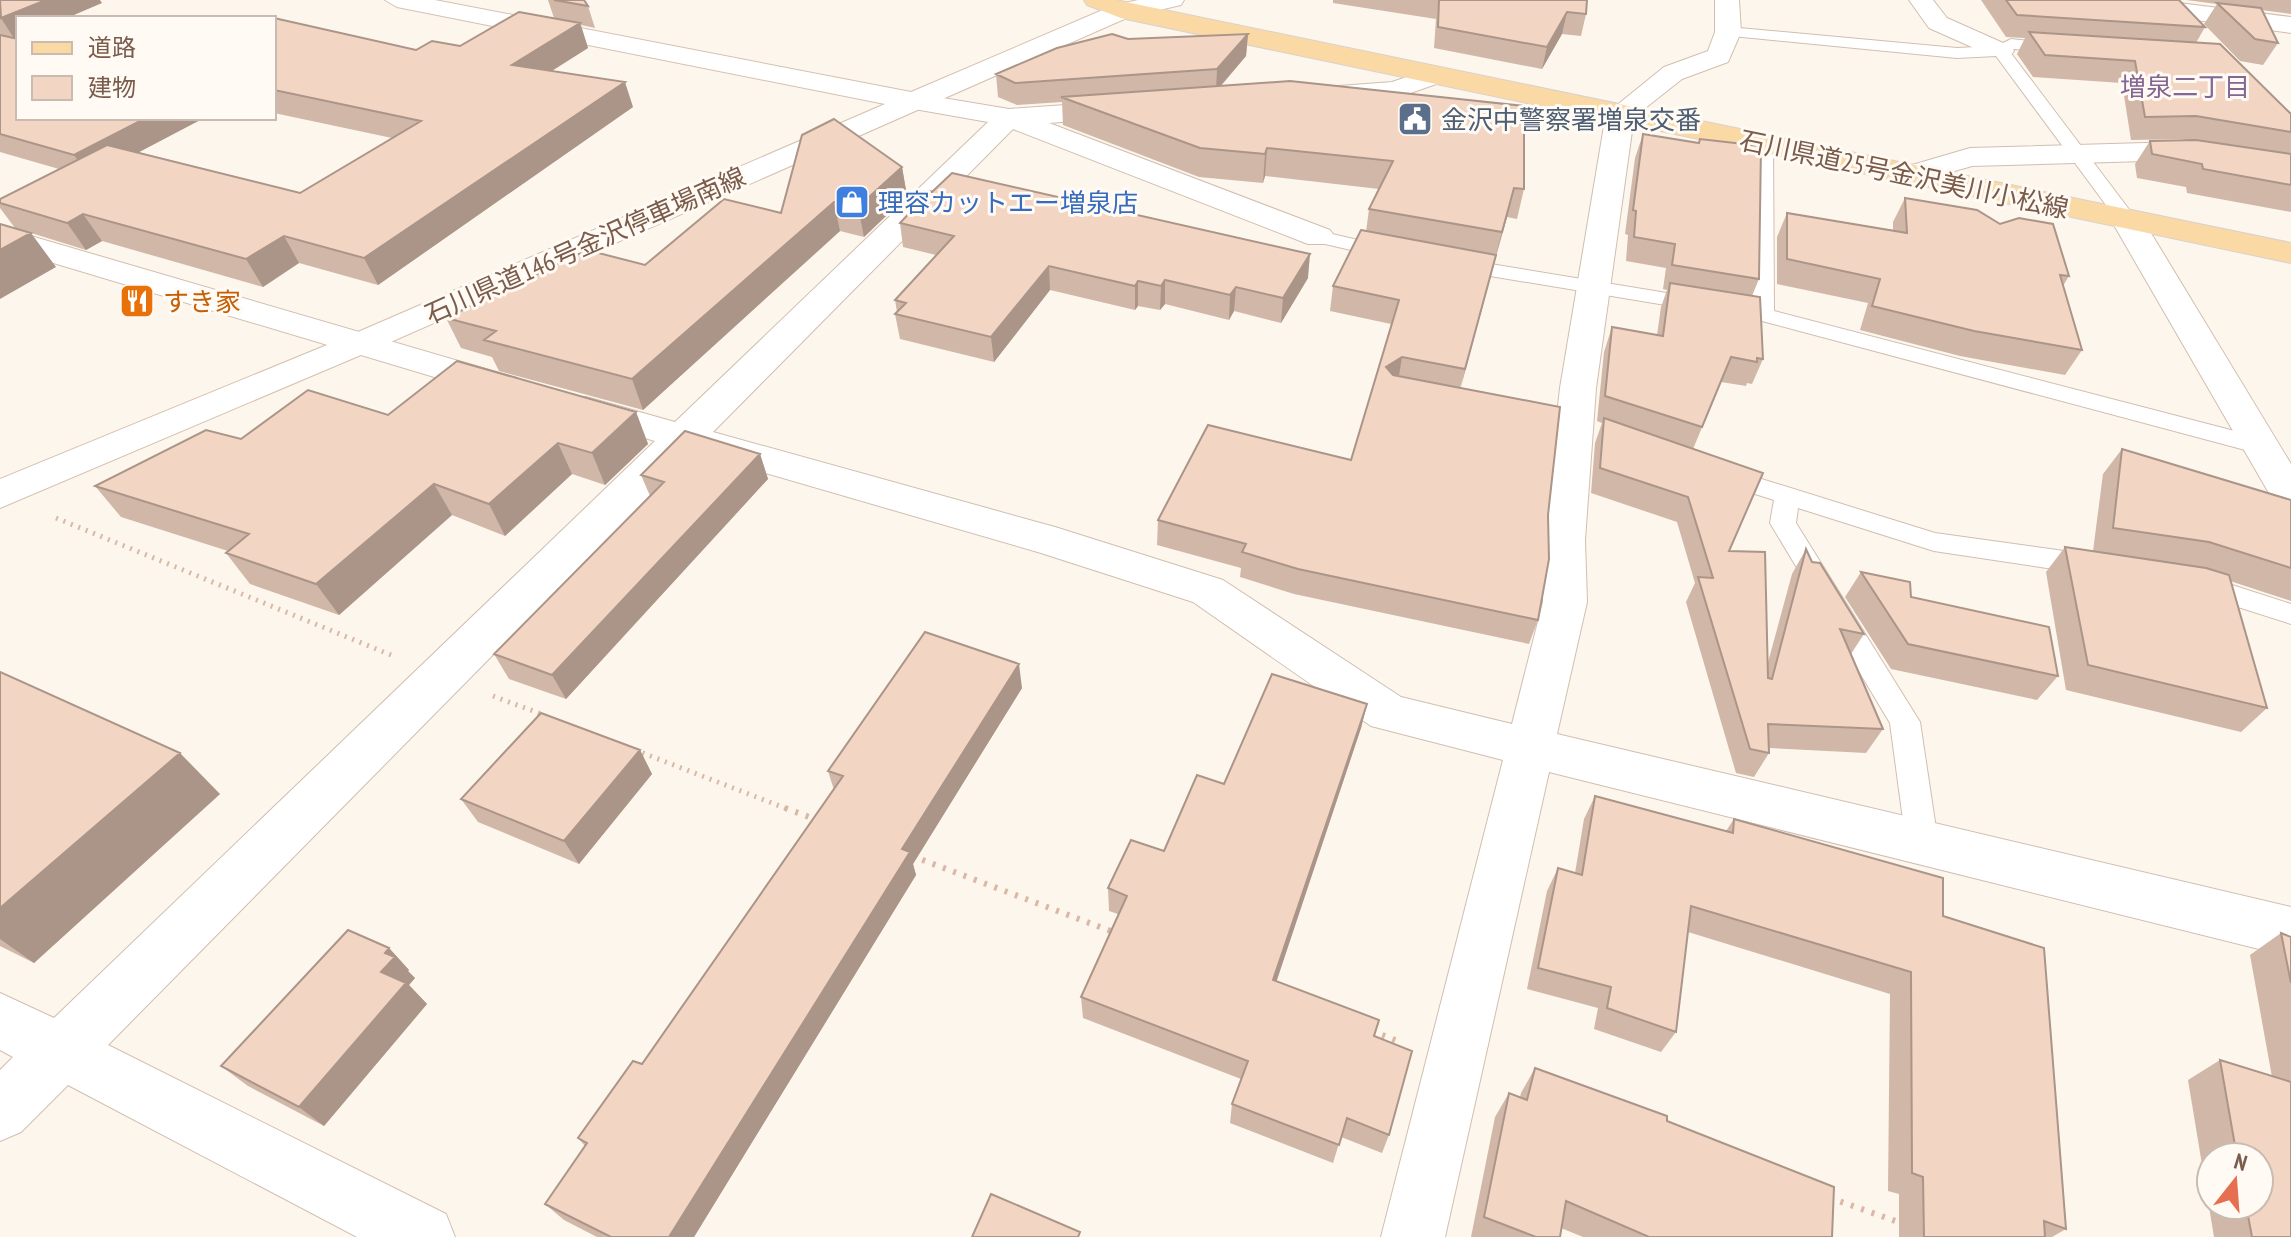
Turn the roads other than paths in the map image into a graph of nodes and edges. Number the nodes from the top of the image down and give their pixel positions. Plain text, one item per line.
1 (397, 0) edge
2 (1172, 0) edge
3 (1727, 0) edge
4 (1921, 0) edge
5 (2099, 0) edge
6 (2142, 2) edge
7 (1108, 6) edge
8 (2171, 8) junction
9 (2291, 25) edge
10 (1728, 32) junction
11 (2199, 38) edge
12 (2074, 49) edge
13 (2001, 51) junction
14 (1436, 75) junction
15 (1303, 97) edge
16 (913, 101) junction
17 (1148, 107) edge
18 (1620, 114) junction
19 (1009, 117) junction
20 (1764, 146) junction
21 (2076, 154) junction
22 (2291, 168) edge
23 (1906, 176) junction
24 (2127, 220) junction
25 (0, 237) edge
26 (1319, 237) joint
27 (2291, 253) edge
28 (1593, 284) junction
29 (1763, 315) junction
30 (356, 345) junction
31 (683, 437) junction
32 (2278, 450) edge
33 (1702, 469) edge
34 (0, 494) edge
35 (1787, 497) junction
36 (2291, 497) edge
37 (2116, 569) edge
38 (2172, 578) edge
39 (2291, 614) edge
40 (1531, 746) junction
41 (1922, 842) junction
42 (2291, 932) edge
43 (0, 1020) edge
44 (61, 1051) junction
45 (0, 1111) edge
46 (423, 1237) edge
47 (1413, 1237) edge

1 - 16 street
2 - 7 street, 石川県道146号金沢停車場南線
3 - 10 street
4 - 13 street
5 - 6 street
6 - 8 street
7 - 14 main road, 石川県道25号金沢美川小松線
7 - 16 street, 石川県道146号金沢停車場南線
8 - 9 street
8 - 11 street
10 - 13 lane
10 - 18 street
12 - 13 lane
13 - 21 lane
14 - 15 street
14 - 18 main road, 石川県道25号金沢美川小松線
16 - 19 street
16 - 30 street, 石川県道146号金沢停車場南線
17 - 19 street
18 - 20 main road, 石川県道25号金沢美川小松線
18 - 28 street
19 - 26 street
19 - 31 street
20 - 23 main road, 石川県道25号金沢美川小松線
20 - 29 lane
21 - 22 street
21 - 23 street
21 - 24 lane
23 - 24 main road, 石川県道25号金沢美川小松線
24 - 27 main road, 石川県道25号金沢美川小松線
24 - 32 street
25 - 30 street
26 - 28 lane
28 - 29 lane
28 - 40 street
29 - 32 lane
30 - 31 street
30 - 34 street, 石川県道146号金沢停車場南線
31 - 40 street
31 - 44 street
32 - 36 street
33 - 35 lane
35 - 37 lane
35 - 41 lane
38 - 39 lane
40 - 41 street
40 - 47 street
41 - 42 street
43 - 44 street
44 - 45 street
44 - 46 street

